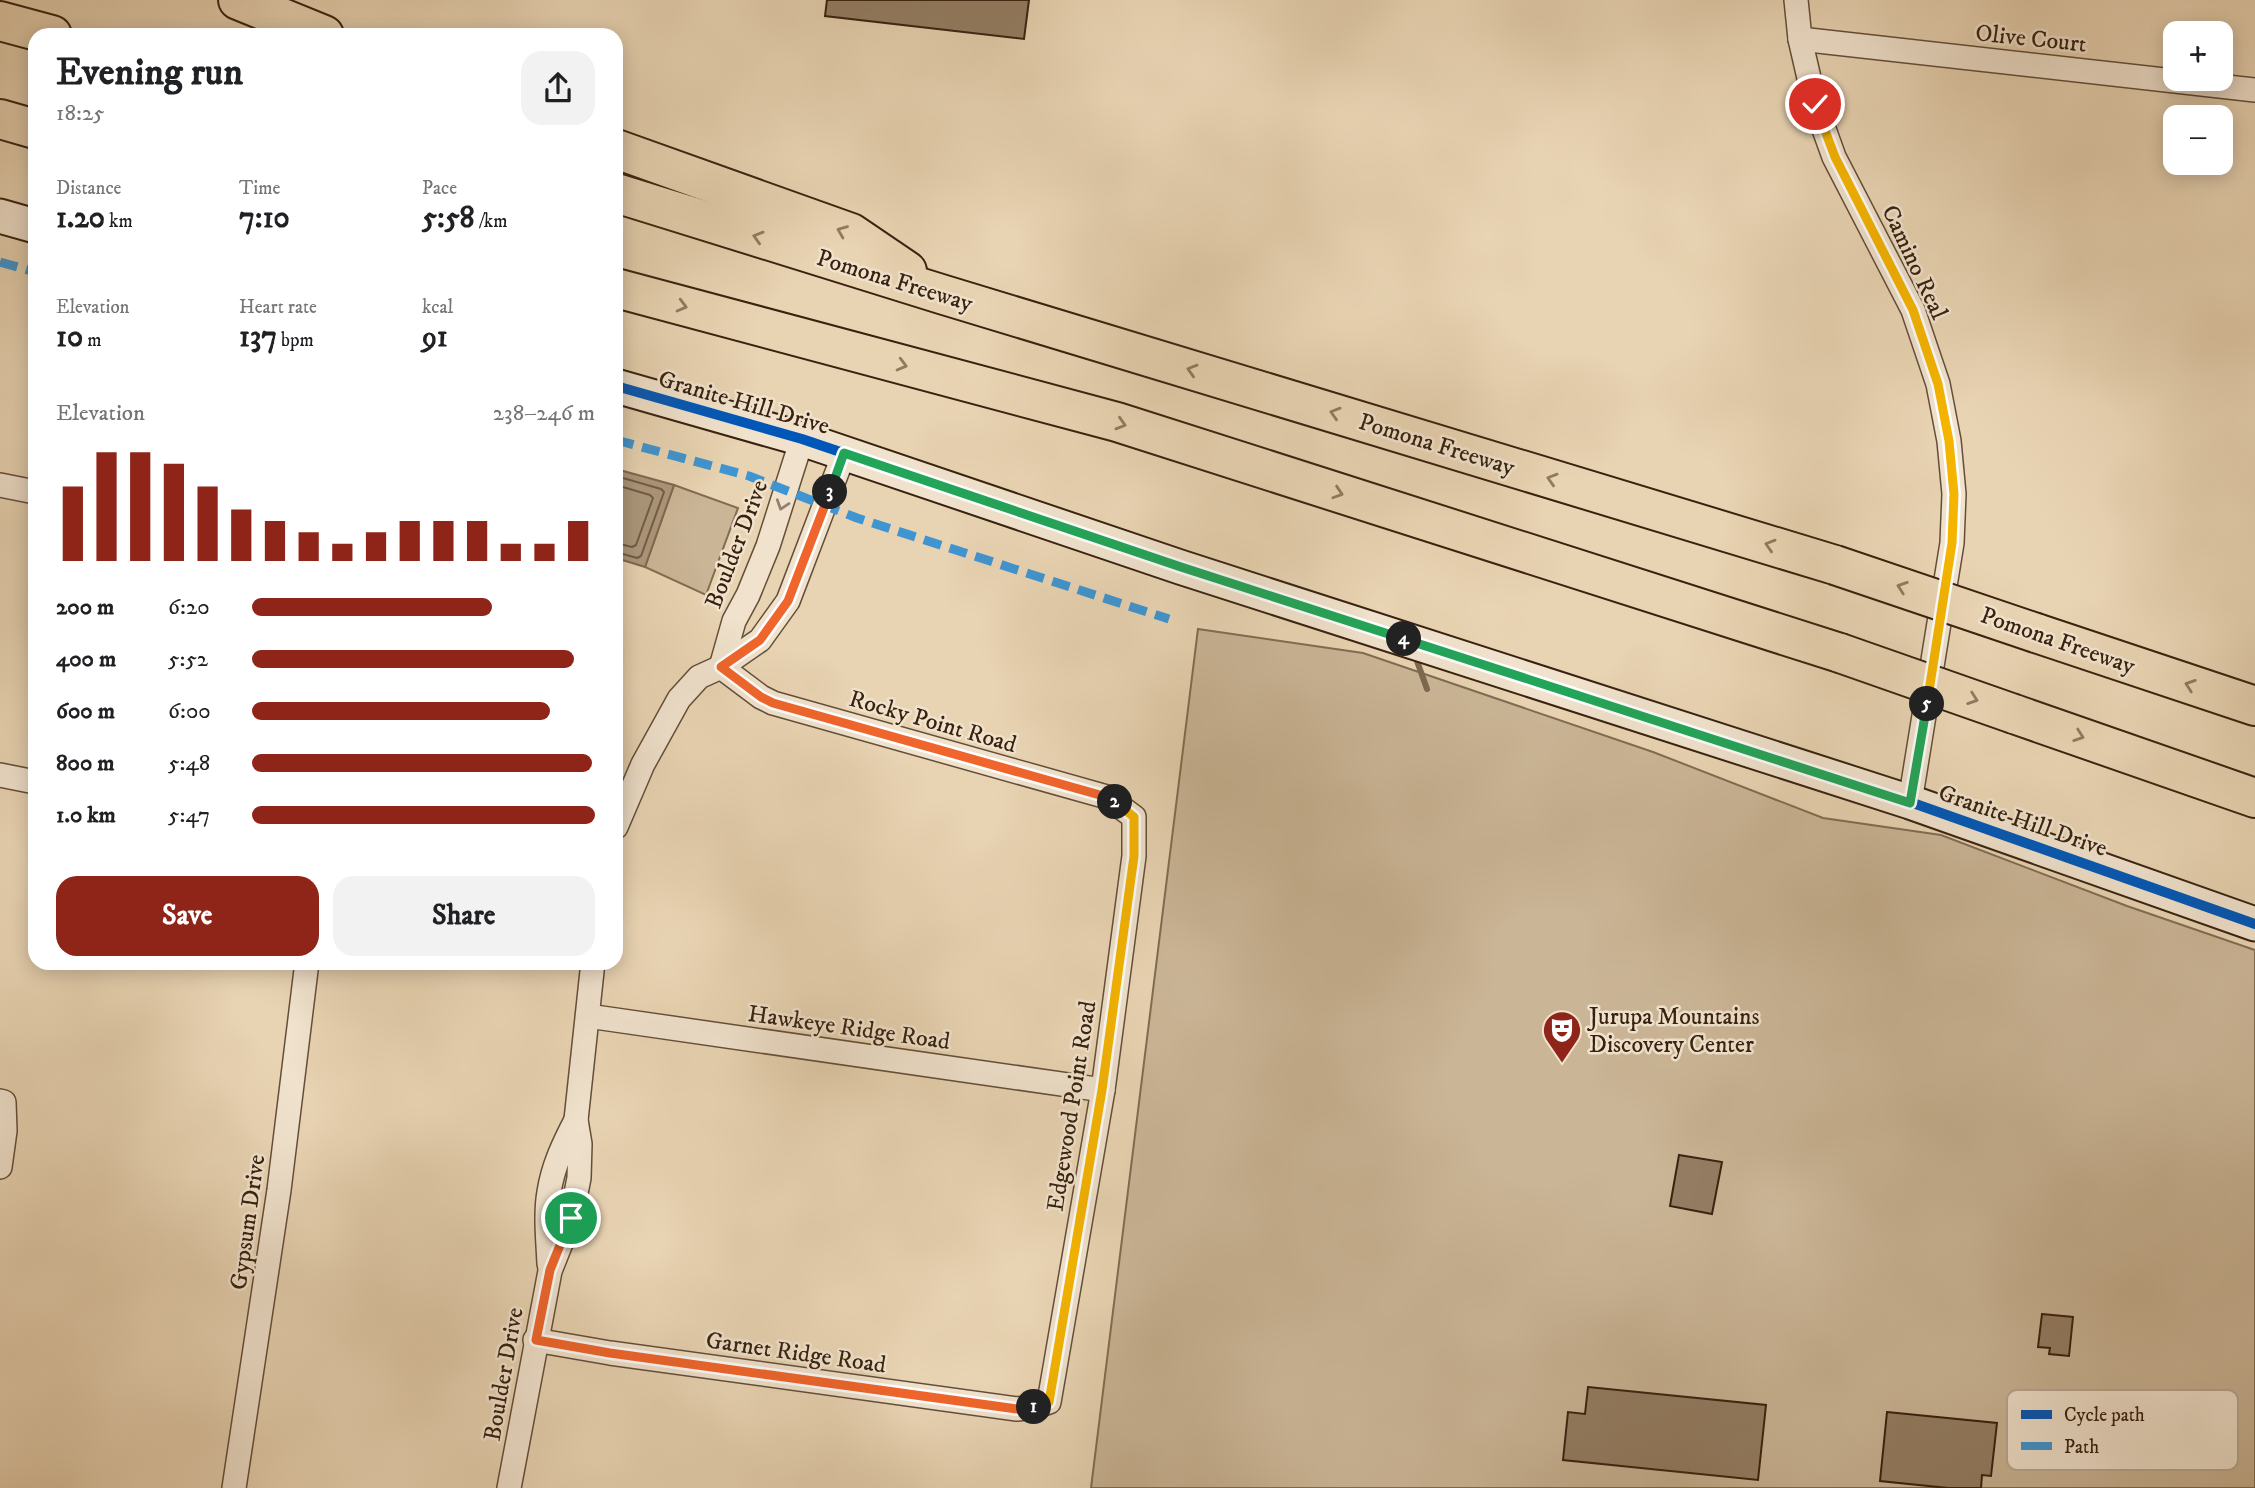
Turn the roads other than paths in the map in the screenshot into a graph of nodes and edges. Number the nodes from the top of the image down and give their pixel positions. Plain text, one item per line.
1 (238, 0) edge
2 (1796, 0) edge
3 (0, 21) edge
4 (307, 28) edge
5 (28, 29) edge
6 (1800, 39) junction
7 (2255, 90) edge
8 (0, 119) edge
9 (28, 127) edge
10 (623, 152) edge
11 (623, 195) edge
12 (0, 216) edge
13 (28, 224) edge
14 (623, 290) edge
15 (940, 294) junction
16 (623, 388) edge
17 (802, 439) junction
18 (844, 453) junction
19 (0, 485) edge
20 (28, 491) edge
21 (748, 595) junction
22 (779, 613) junction
23 (721, 667) junction
24 (2255, 706) edge
25 (0, 775) edge
26 (28, 781) edge
27 (2255, 798) edge
28 (1910, 803) junction
29 (623, 811) edge
30 (1134, 817) joint
31 (2255, 924) edge
32 (306, 970) edge
33 (592, 970) edge
34 (588, 1016) junction
35 (1102, 1090) junction
36 (2, 1102) edge
37 (0, 1167) edge
38 (536, 1340) junction
39 (1049, 1402) joint
40 (234, 1488) edge
41 (509, 1488) edge

1 - 4 highway
2 - 6 street, Camino Real
3 - 5 highway
6 - 7 street, Olive Court
6 - 28 street, Camino Real
8 - 9 highway
15 -> 10 highway
15 -> 11 highway, Pomona Freeway
12 - 13 street
14 -> 27 highway, bridge
24 -> 15 highway, Pomona Freeway, bridge
16 - 17 street, Granite Hill Drive
17 - 18 street, Granite Hill Drive
17 -> 21 street, Boulder Drive
18 - 22 street
18 - 28 street, Granite Hill Drive
19 - 20 street
21 - 22 street
21 - 23 street, Boulder Drive
22 - 23 street
23 - 29 street
23 - 30 street, Rocky Point Road
25 - 26 street
28 - 31 street, Granite Hill Drive
30 - 35 street, Edgewood Point Road
32 - 40 street, Gypsum Drive
33 - 34 street, Boulder Drive
34 - 35 street, Hawkeye Ridge Road
34 - 38 street, Boulder Drive
35 - 39 street, Edgewood Point Road
36 - 37 street
38 - 39 street, Garnet Ridge Road
38 - 41 street, Boulder Drive

